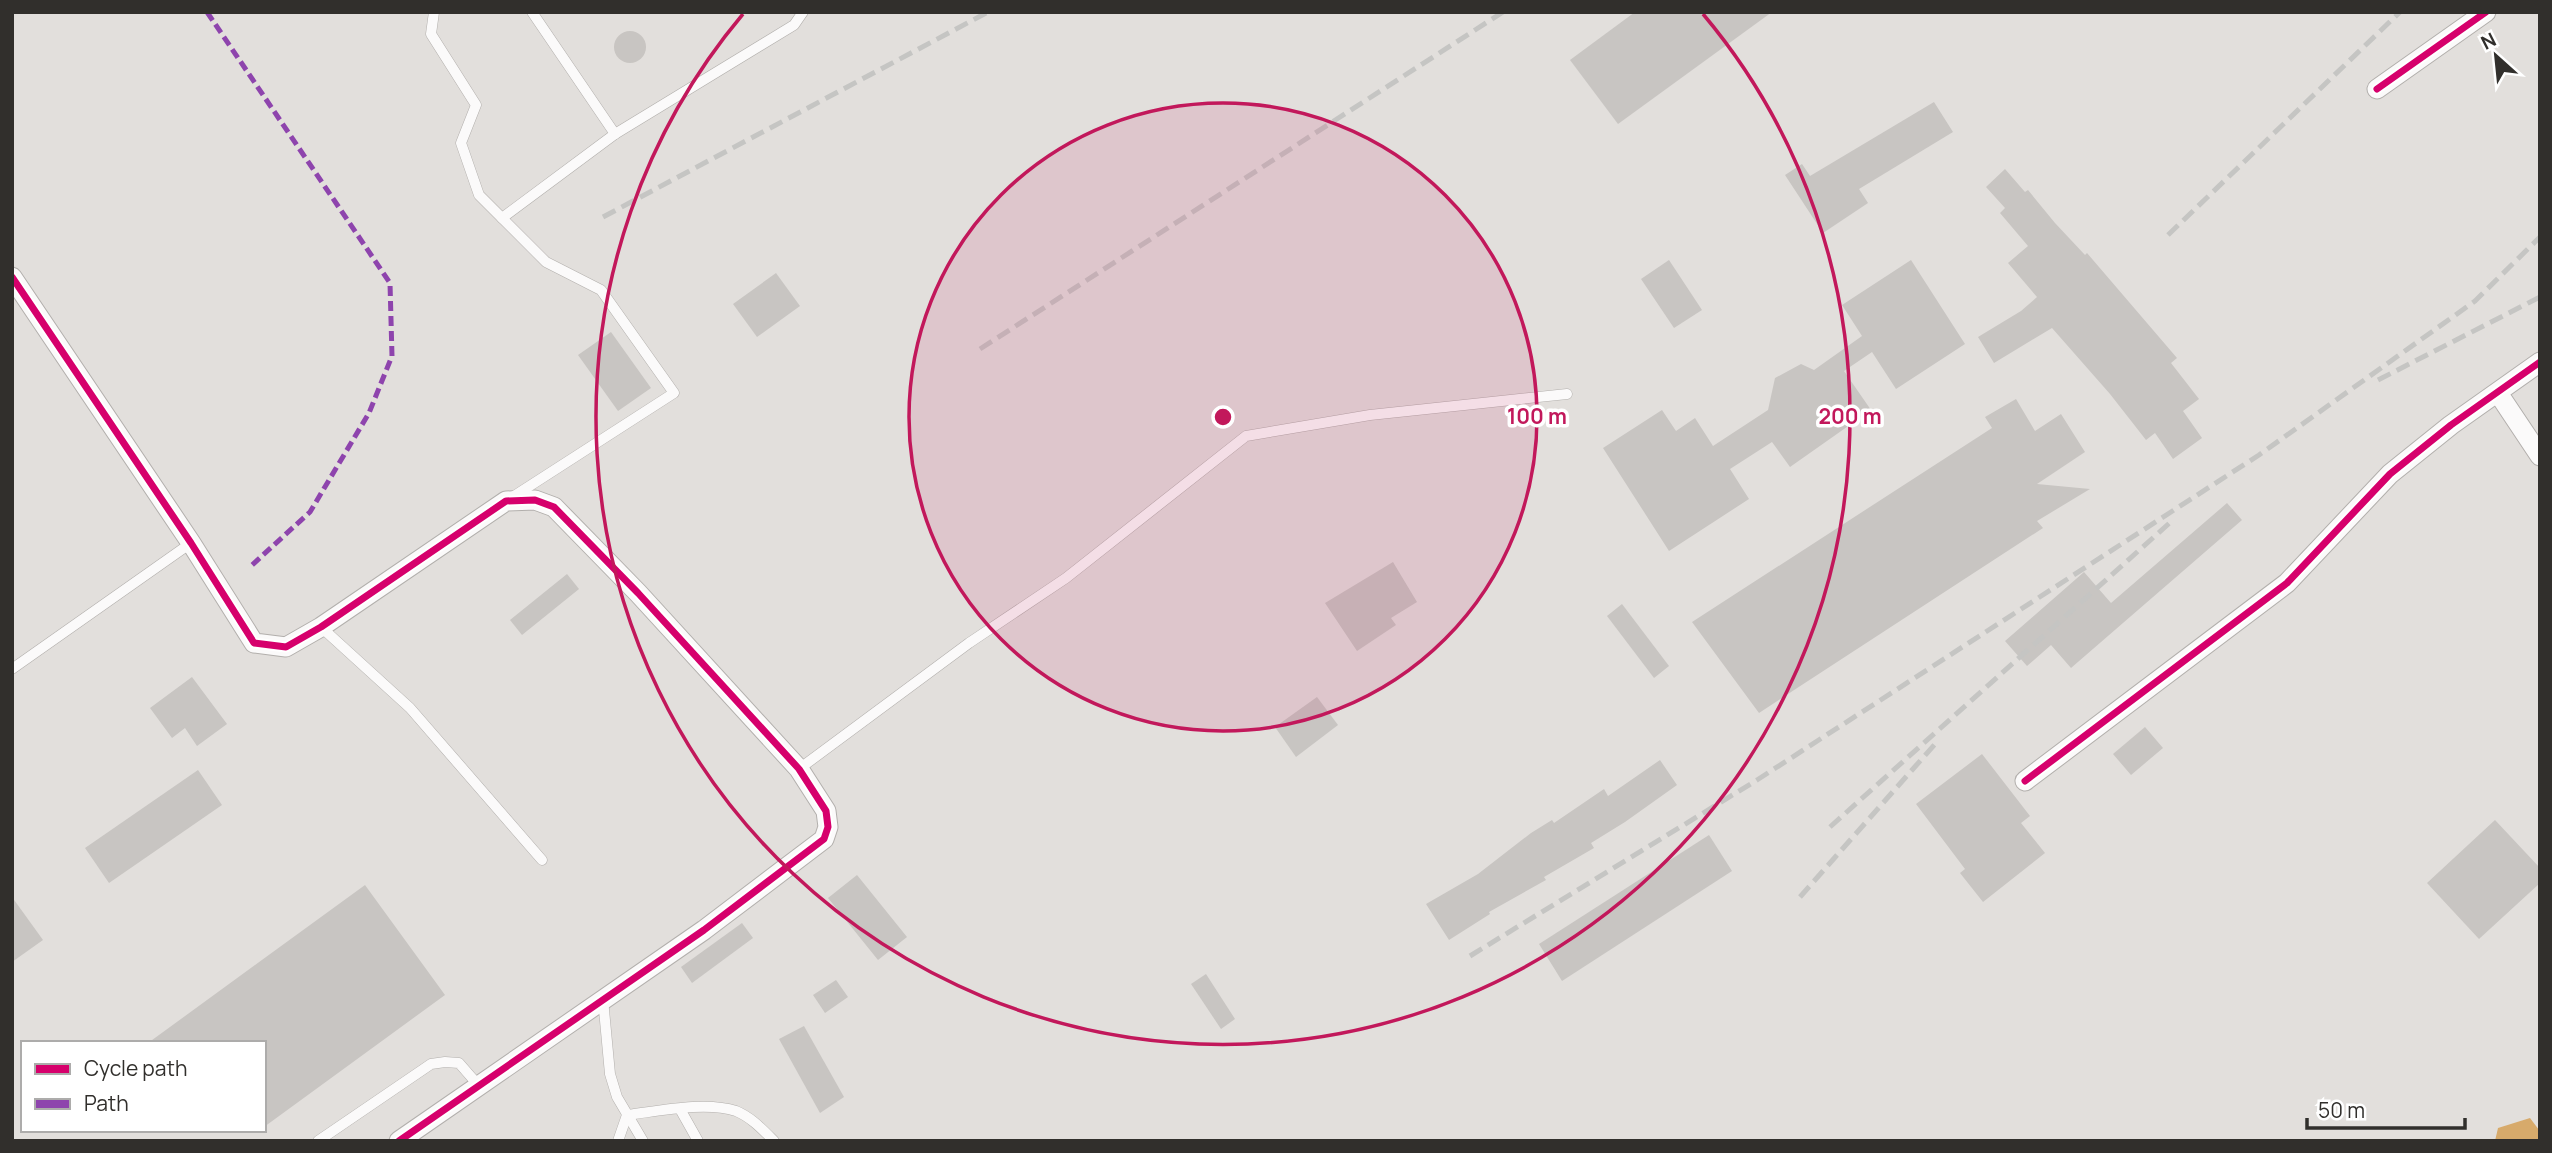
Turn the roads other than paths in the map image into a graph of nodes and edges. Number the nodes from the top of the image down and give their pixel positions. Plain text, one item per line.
1 (434, 12) edge
2 (532, 12) edge
3 (803, 12) edge
4 (2486, 12) edge
5 (2377, 89) dead end
6 (615, 134) junction
7 (502, 218) junction
8 (12, 277) edge
9 (2540, 362) edge
10 (2498, 393) junction
11 (1567, 394) dead end
12 (2540, 456) edge
13 (506, 501) junction
14 (191, 543) junction
15 (321, 626) junction
16 (12, 669) edge
17 (799, 769) junction
18 (2025, 781) dead end
19 (542, 860) dead end
20 (603, 998) junction
21 (479, 1087) junction
22 (680, 1109) junction
23 (627, 1115) junction
24 (318, 1141) edge
25 (399, 1141) edge
26 (618, 1141) edge
27 (643, 1141) edge
28 (698, 1141) edge
29 (774, 1141) edge

1 - 7 lane
2 - 6 lane
3 - 6 lane
4 - 5 street
6 - 7 lane
7 - 13 lane
8 - 14 street
9 - 10 street
10 - 12 street
10 - 18 street
11 - 17 lane
13 - 15 street
13 - 17 street
14 - 15 street
14 - 16 lane
15 - 19 lane
17 - 20 street
20 - 21 street
20 - 23 lane
21 - 24 lane
21 - 25 street
22 - 23 lane
22 - 28 lane
22 - 29 lane
23 - 26 lane
23 - 27 lane

